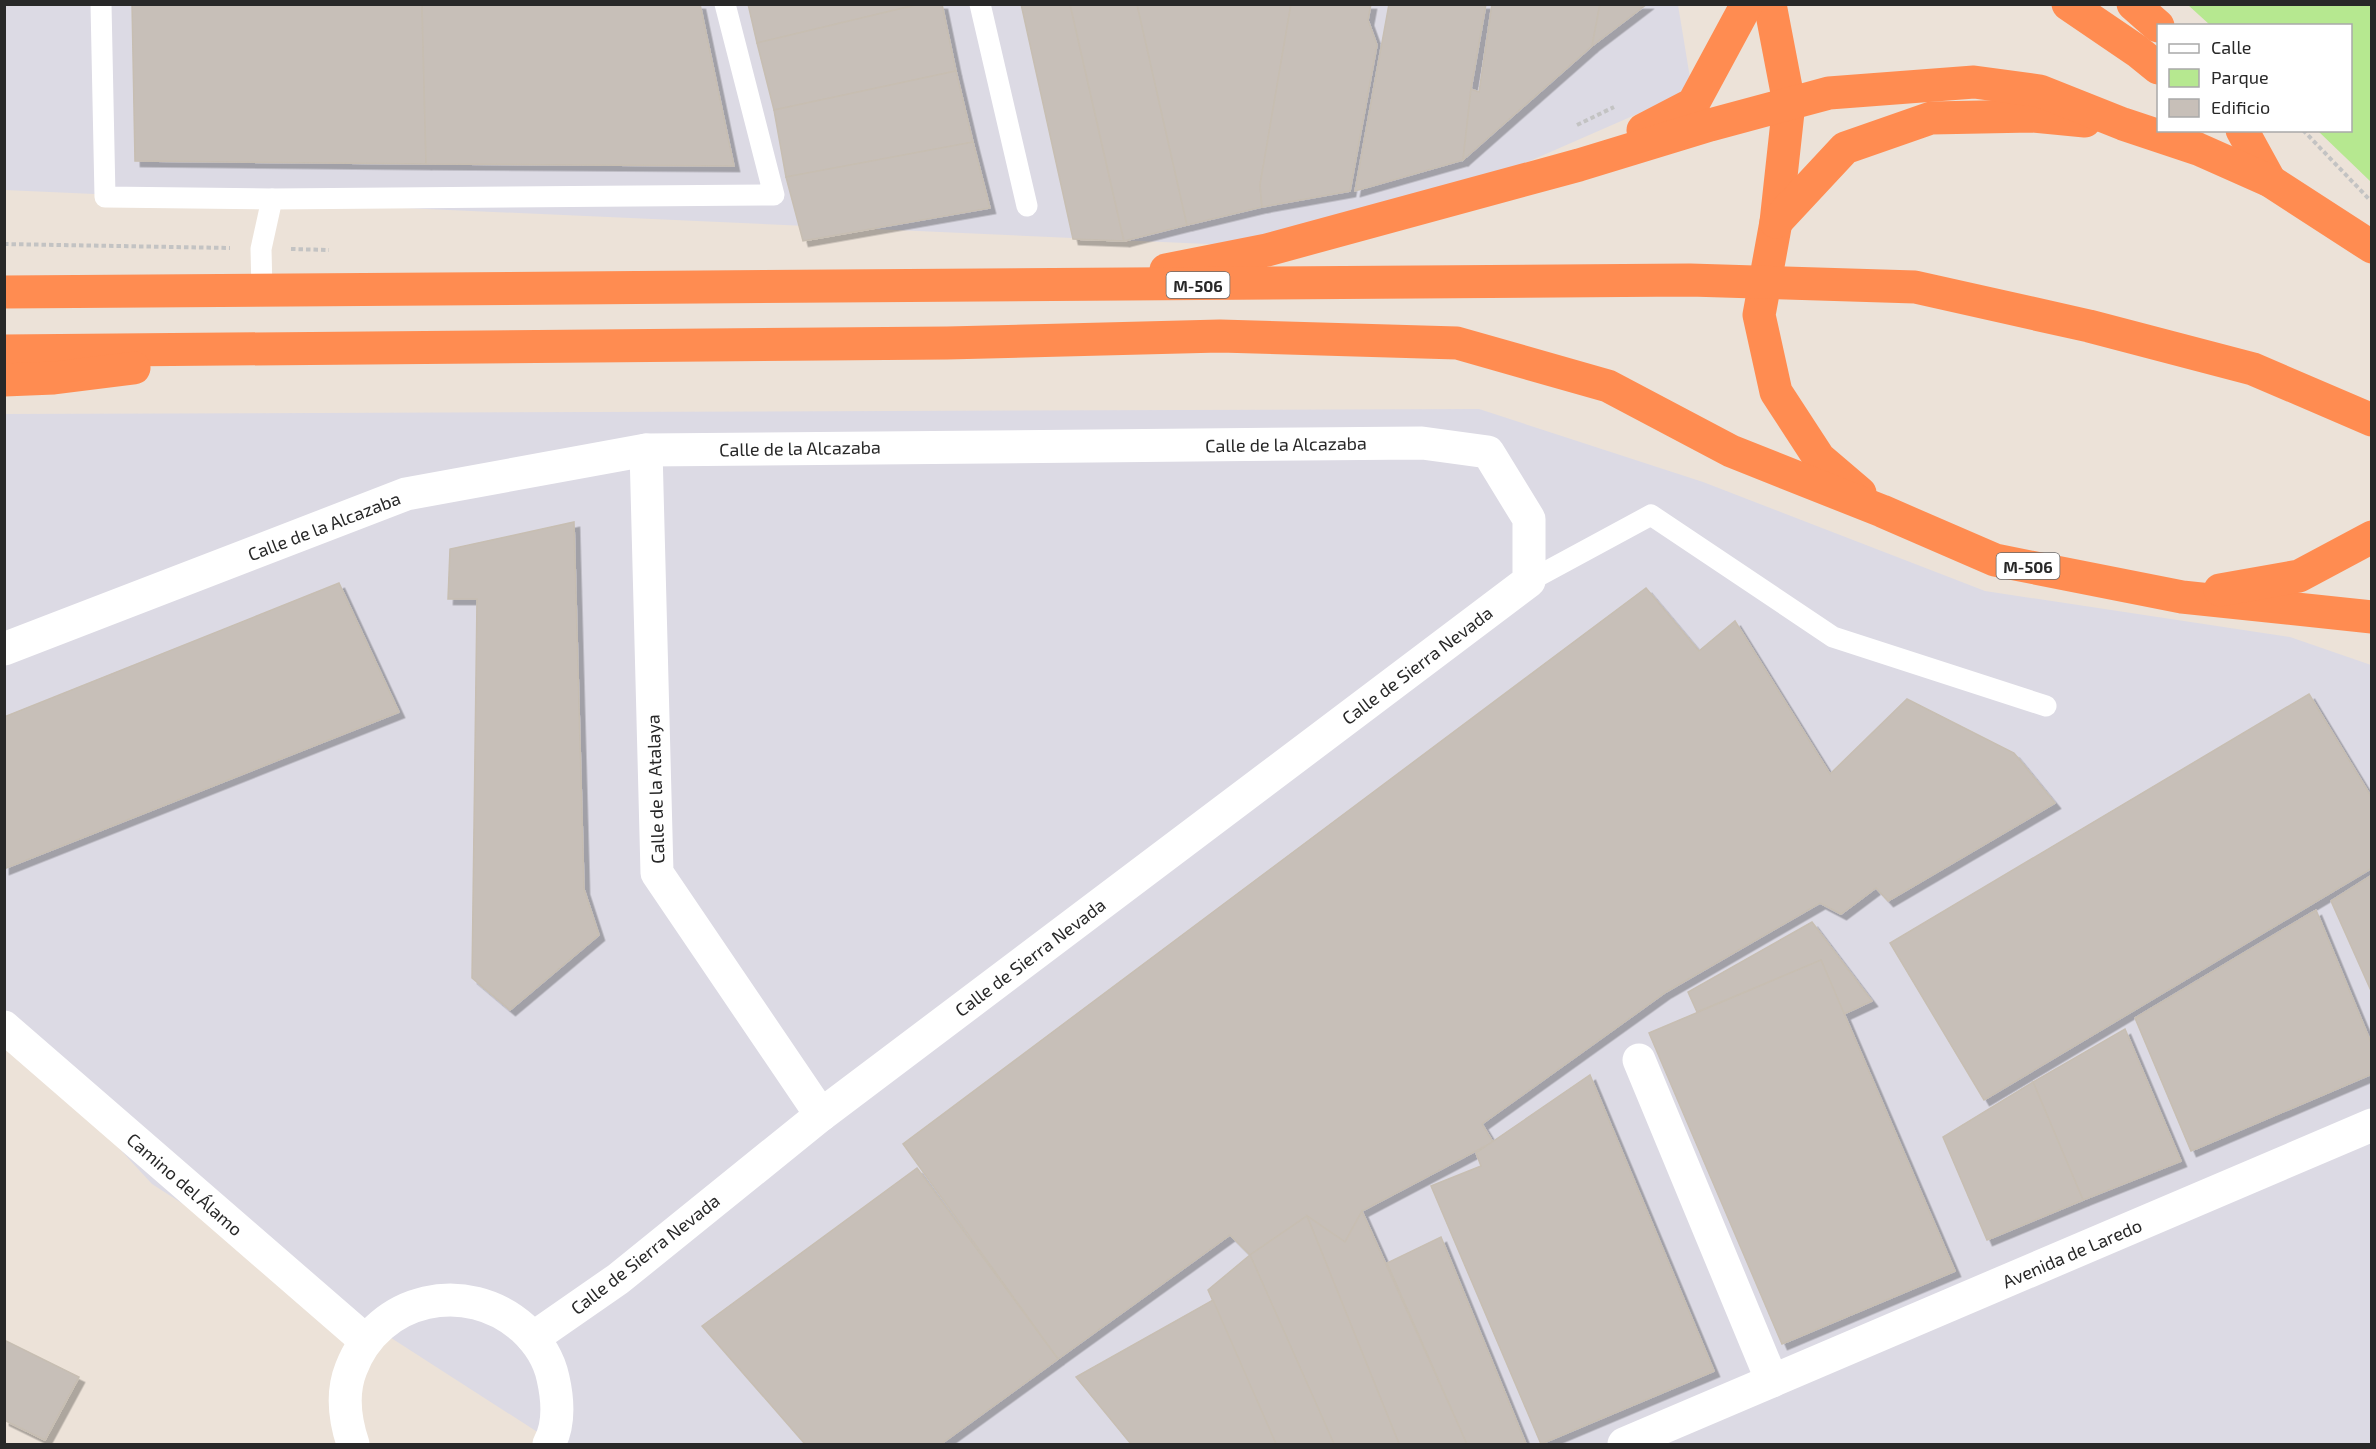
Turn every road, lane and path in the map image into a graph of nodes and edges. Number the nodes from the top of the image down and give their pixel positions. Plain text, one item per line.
1 (101, 4) edge
2 (725, 4) edge
3 (980, 4) edge
4 (1747, 4) edge
5 (1770, 4) edge
6 (2068, 4) edge
7 (2133, 4) edge
8 (2157, 25) edge
9 (2157, 67) edge
10 (1789, 103) junction
11 (1621, 104) dead end
12 (2122, 124) junction
13 (1568, 129) dead end
14 (2305, 132) edge
15 (2241, 133) edge
16 (1579, 165) junction
17 (2270, 180) junction
18 (272, 199) junction
19 (2372, 201) edge
20 (1027, 206) dead end
21 (1776, 222) junction
22 (4, 244) edge
23 (261, 249) junction
24 (332, 250) dead end
25 (2366, 250) edge
26 (1089, 286) junction
27 (262, 290) junction
28 (4, 292) edge
29 (293, 349) junction
30 (4, 351) edge
31 (4, 380) edge
32 (2372, 420) edge
33 (646, 450) junction
34 (1882, 511) junction
35 (2372, 537) edge
36 (1529, 581) junction
37 (2182, 597) junction
38 (2372, 616) edge
39 (4, 649) edge
40 (2046, 706) dead end
41 (4, 1027) edge
42 (1639, 1060) dead end
43 (821, 1115) junction
44 (2372, 1125) edge
45 (533, 1338) junction
46 (366, 1341) junction
47 (1772, 1380) junction
48 (353, 1444) edge
49 (549, 1444) edge
50 (1624, 1444) edge

1 - 18 lane
2 - 18 lane
3 - 20 lane
4 - 16 highway
5 - 10 highway
6 - 9 highway
7 - 8 highway
10 - 12 highway
10 - 16 highway
10 - 21 highway
11 - 13 path
12 - 17 highway
12 - 21 highway
14 - 19 path
15 - 17 highway
16 - 26 highway
17 - 25 highway
18 - 23 lane
21 - 34 highway
22 - 23 path
23 - 24 path
23 - 27 lane
26 - 27 highway, M-506
26 - 32 highway, M-506
27 - 28 highway, M-506
29 - 30 highway, M-506
29 - 31 highway
29 - 34 highway, M-506
33 - 36 street, Calle de la Alcazaba
33 - 39 street, Calle de la Alcazaba
33 - 43 street, Calle de la Atalaya
34 - 37 highway, M-506
35 - 37 highway
36 - 40 lane
36 - 43 street, Calle de Sierra Nevada
37 - 38 highway, M-506
41 - 46 street, Camino del Álamo
42 - 47 street
43 - 45 street, Calle de Sierra Nevada
44 - 47 street, Avenida de Laredo
45 - 46 street
45 - 49 street
46 - 48 street
47 - 50 street, Avenida de Laredo

